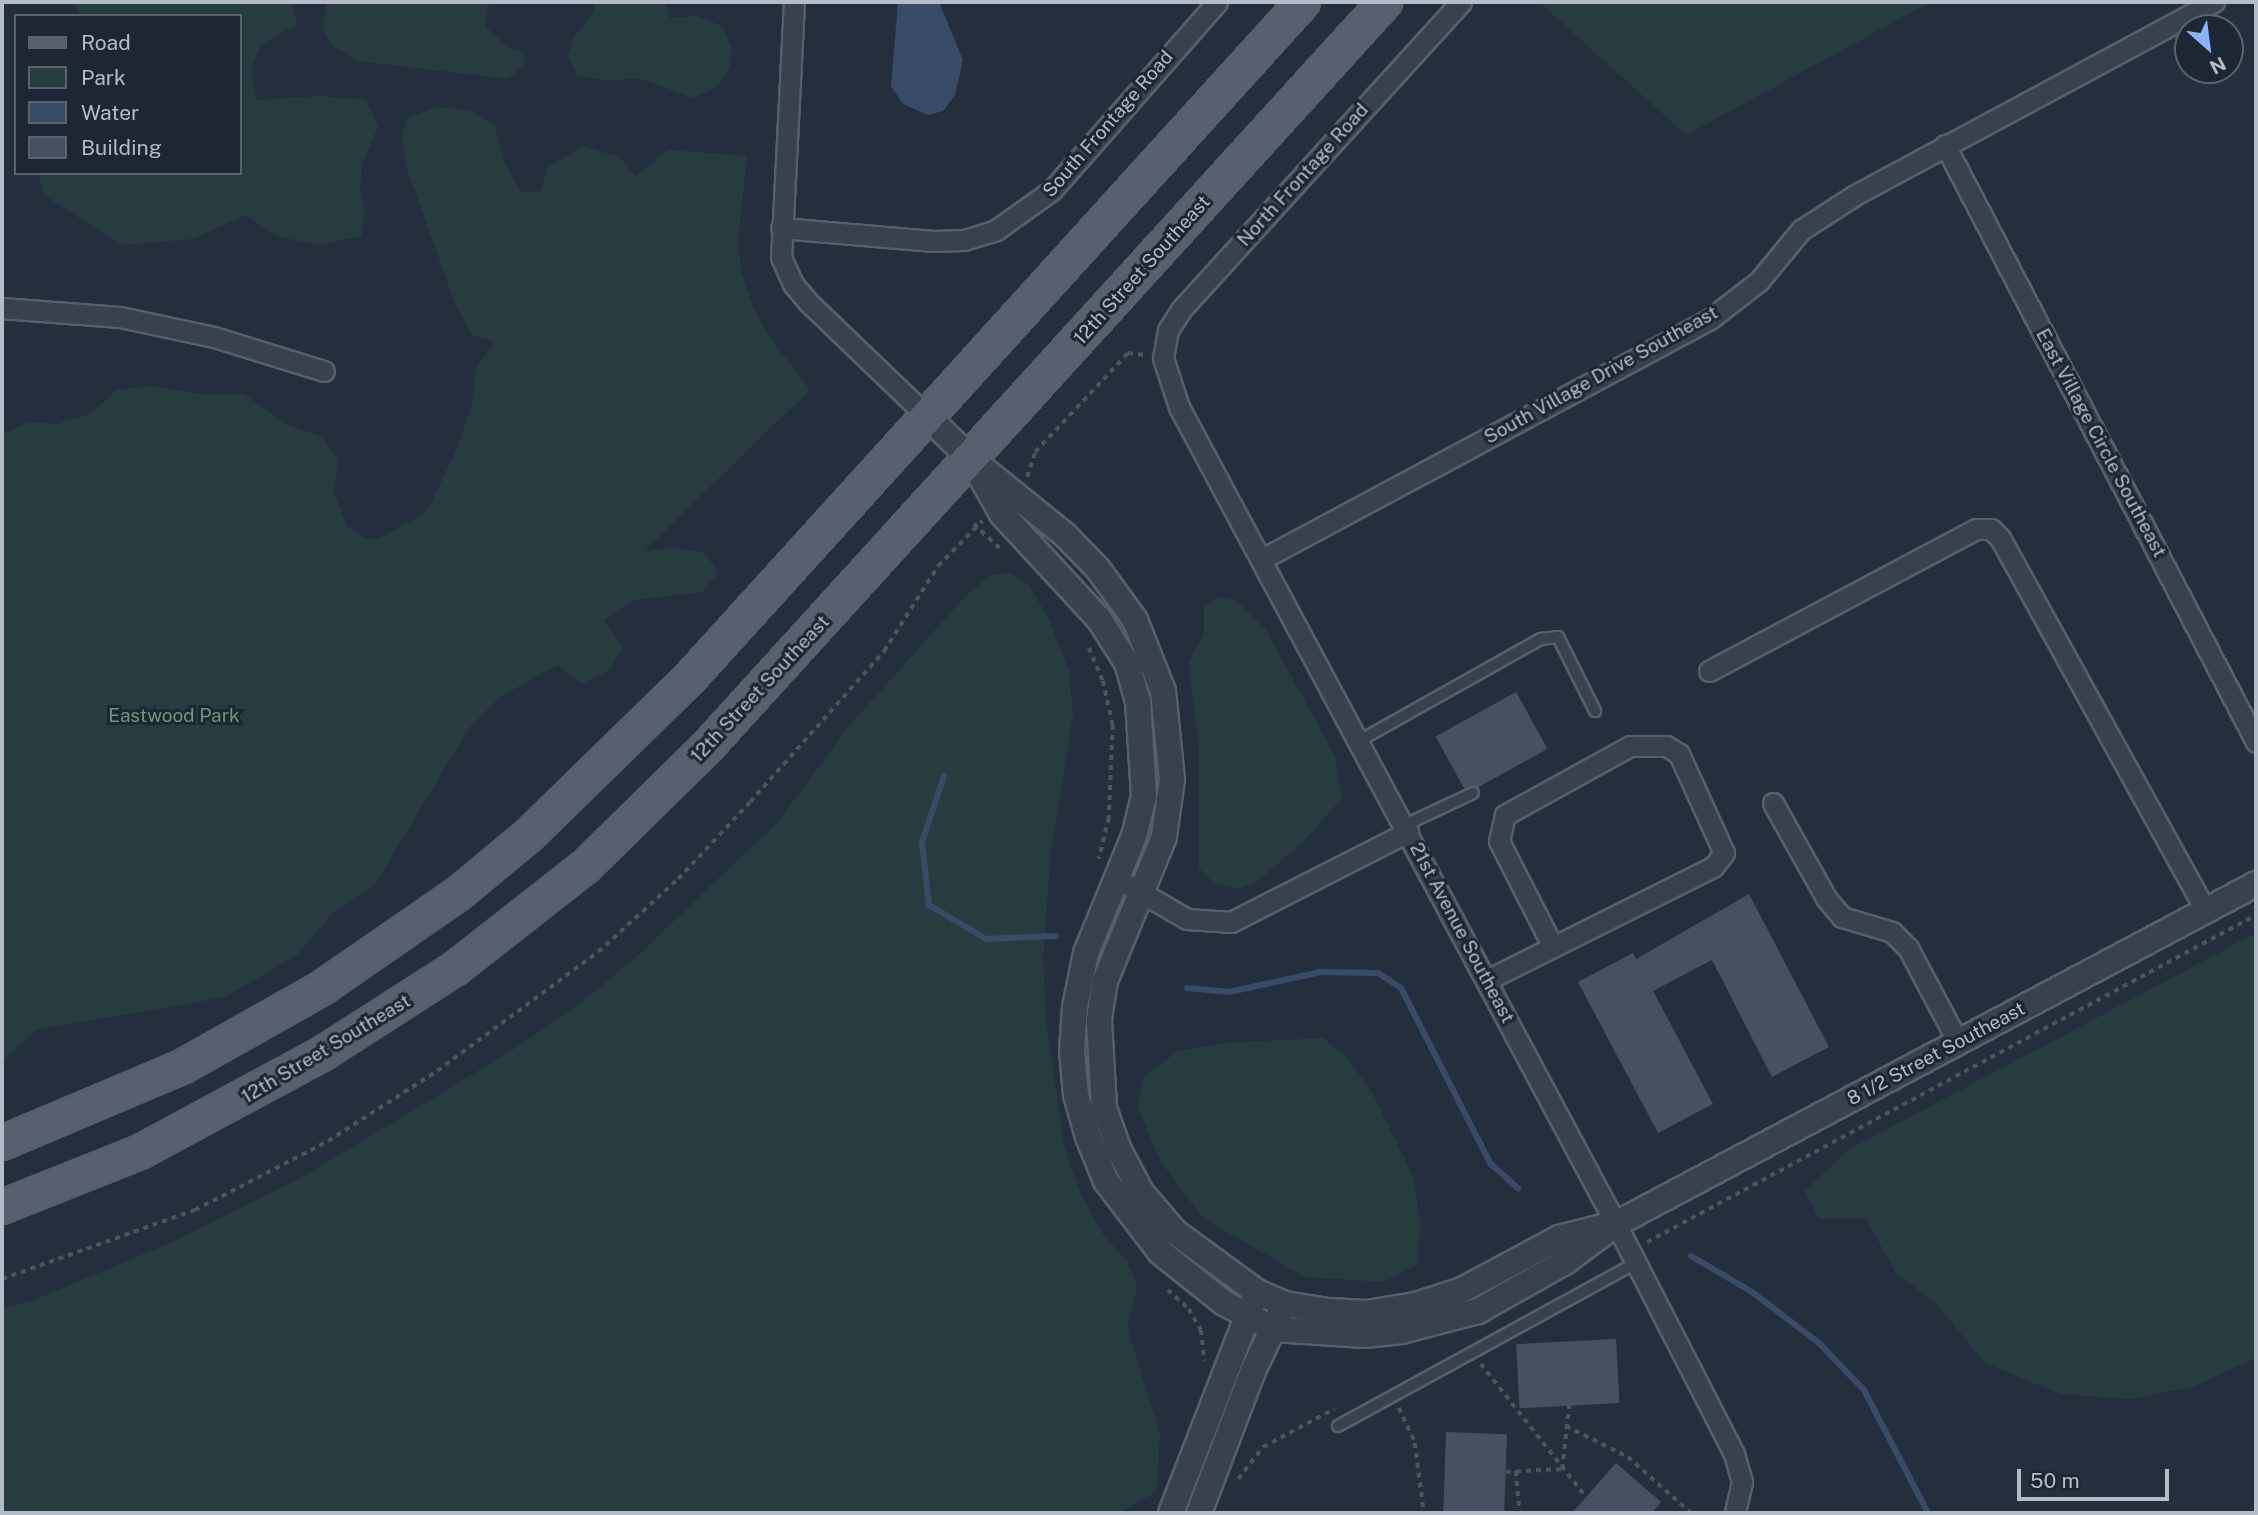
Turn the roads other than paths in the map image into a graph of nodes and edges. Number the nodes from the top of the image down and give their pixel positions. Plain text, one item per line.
1 (794, 2) edge
2 (1217, 2) edge
3 (1303, 2) edge
4 (1385, 2) edge
5 (1461, 2) edge
6 (2214, 2) edge
7 (1945, 145) junction
8 (780, 228) junction
9 (2, 308) edge
10 (1163, 358) joint
11 (324, 371) dead end
12 (926, 415) junction
13 (971, 459) junction
14 (1262, 559) junction
15 (1709, 671) dead end
16 (1595, 711) dead end
17 (1359, 741) junction
18 (2256, 742) edge
19 (1473, 793) dead end
20 (1773, 803) dead end
21 (1407, 829) junction
22 (1116, 878) junction
23 (2256, 884) edge
24 (1141, 895) junction
25 (2206, 911) junction
26 (1553, 947) junction
27 (1487, 980) junction
28 (1958, 1042) junction
29 (2, 1143) edge
30 (2, 1207) edge
31 (1616, 1224) junction
32 (1633, 1257) junction
33 (1257, 1292) junction
34 (1285, 1304) junction
35 (1247, 1316) junction
36 (1273, 1329) junction
37 (1338, 1426) dead end
38 (1171, 1513) edge
39 (1199, 1513) edge
40 (1735, 1513) edge

1 - 8 street
2 - 8 street, South Frontage Road
3 - 12 main road
4 - 13 main road, 12th Street Southeast
5 - 10 street, North Frontage Road
6 - 7 street, South Village Drive Southeast
7 - 14 street, South Village Drive Southeast
7 - 18 street, East Village Circle Southeast
8 - 12 street
9 - 11 street
10 - 14 street, 21st Avenue Southeast
12 - 13 street
12 - 29 main road
13 - 22 street, 8 1/2 Street Southeast
13 - 24 street, 8 1/2 Street Southeast
13 - 30 main road, 12th Street Southeast
14 - 17 street, 21st Avenue Southeast
15 - 25 street
16 - 17 lane
17 - 21 street, 21st Avenue Southeast
19 - 21 lane
20 - 28 street
21 - 24 street
21 - 27 street, 21st Avenue Southeast
22 - 24 street
22 - 35 street, 8 1/2 Street Southeast
23 - 25 street, 8 1/2 Street Southeast
24 - 33 street, 8 1/2 Street Southeast
25 - 28 street, 8 1/2 Street Southeast
26 - 26 street
26 - 27 street
27 - 31 street, 21st Avenue Southeast
28 - 31 street, 8 1/2 Street Southeast
31 - 32 street, 21st Avenue Southeast
31 - 34 street, 8 1/2 Street Southeast
31 - 36 street, 8 1/2 Street Southeast
32 - 37 lane
32 - 40 street, 21st Avenue Southeast
33 - 34 street, 8 1/2 Street Southeast
33 - 35 street
34 - 36 street
35 - 36 street, 8 1/2 Street Southeast
35 - 38 street
36 - 39 street

